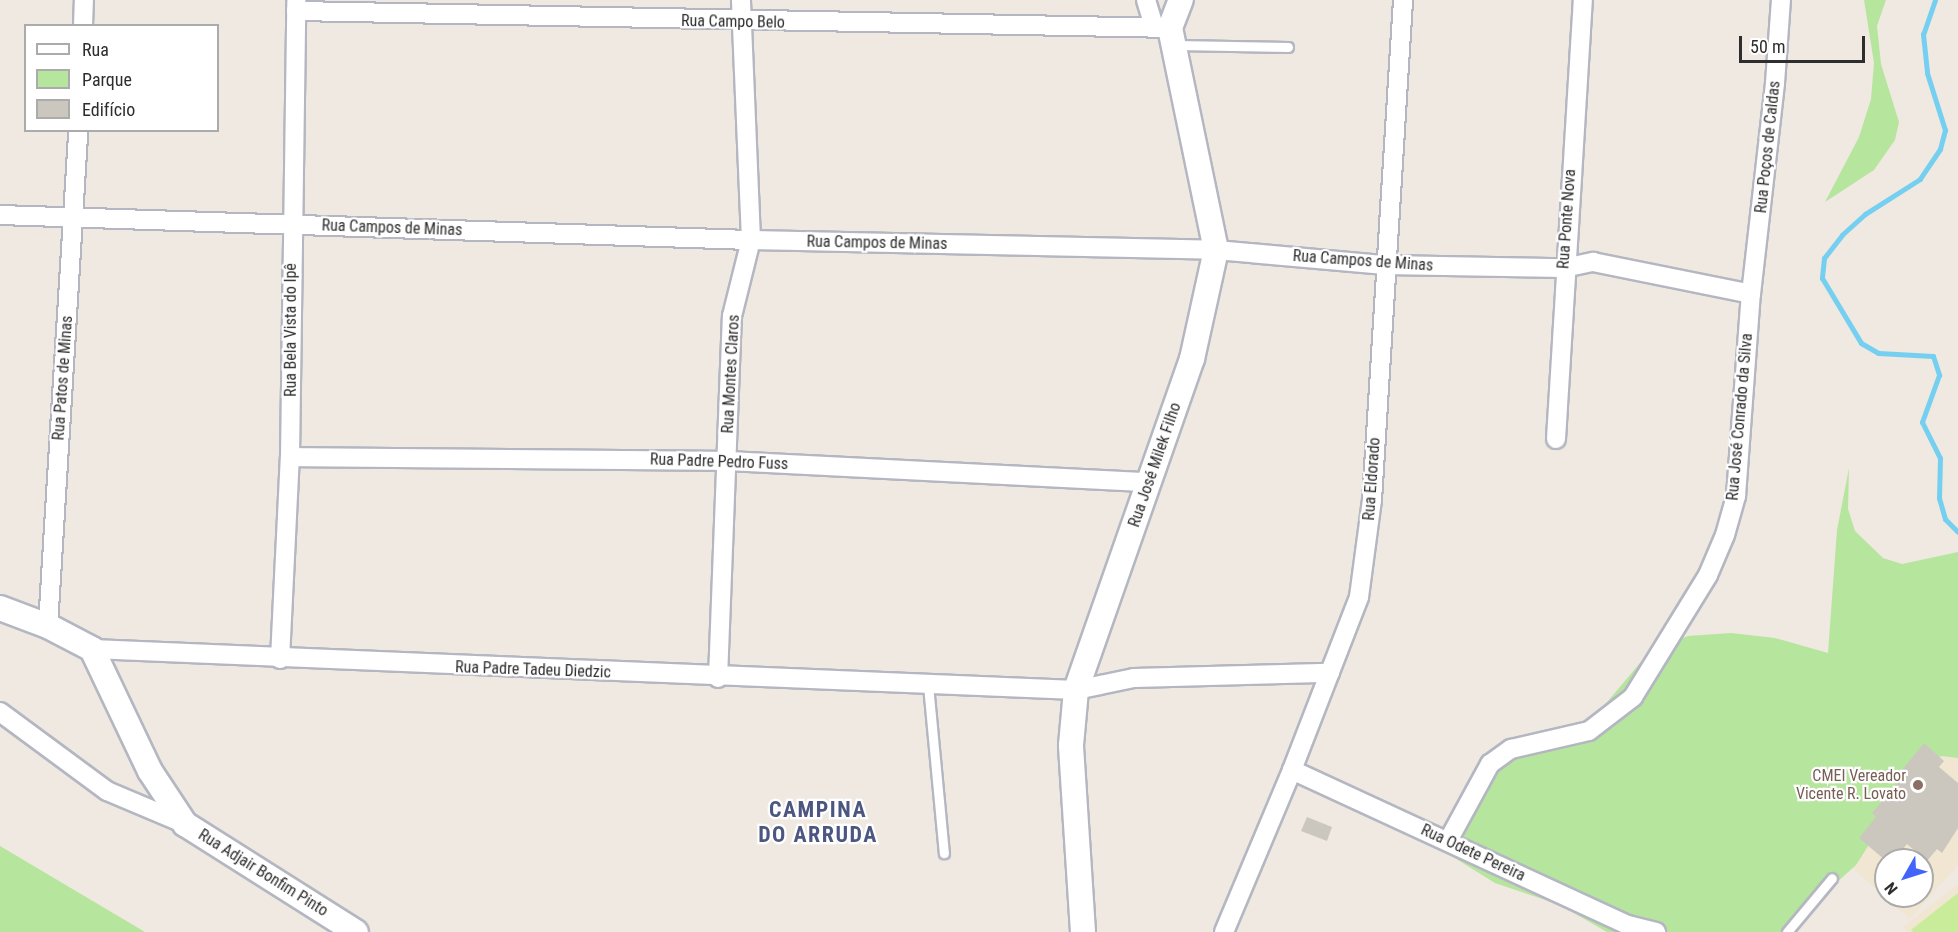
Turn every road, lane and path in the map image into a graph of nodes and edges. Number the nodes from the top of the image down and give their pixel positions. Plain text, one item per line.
1 (84, 0) edge
2 (741, 0) edge
3 (1146, 0) edge
4 (1181, 0) edge
5 (1403, 0) edge
6 (1583, 0) edge
7 (1781, 0) edge
8 (296, 5) edge
9 (740, 22) junction
10 (83, 24) edge
11 (1166, 33) junction
12 (1288, 47) dead end
13 (78, 132) edge
14 (0, 215) edge
15 (74, 218) junction
16 (291, 224) junction
17 (751, 240) junction
18 (1215, 250) junction
19 (1385, 265) junction
20 (1564, 268) junction
21 (1750, 294) junction
22 (1556, 439) dead end
23 (290, 457) junction
24 (727, 461) junction
25 (1148, 482) junction
26 (0, 608) edge
27 (48, 626) junction
28 (92, 650) junction
29 (280, 659) junction
30 (1330, 673) junction
31 (718, 678) junction
32 (928, 685) junction
33 (1076, 690) junction
34 (0, 712) edge
35 (1292, 770) junction
36 (185, 824) junction
37 (1448, 841) junction
38 (944, 853) dead end
39 (1832, 878) dead end
40 (357, 932) edge
41 (1083, 932) edge
42 (1224, 932) edge
43 (1656, 932) edge
44 (1786, 932) edge

1 - 10 street
2 - 9 street, Rua Montes Claros
3 - 11 street
4 - 11 street
5 - 19 street, Rua Eldorado
6 - 20 street, Rua Ponte Nova
7 - 21 street, Rua Poços de Caldas
8 - 9 street, Rua Campo Belo
8 - 16 street, Rua Bela Vista do Ipê
9 - 11 street, Rua Campo Belo
9 - 17 street, Rua Montes Claros
11 - 12 lane
11 - 18 street, Rua José Milek Filho
13 - 15 street, Rua Patos de Minas
14 - 15 street, Rua Campos de Minas
15 - 16 street, Rua Campos de Minas
15 - 27 street, Rua Patos de Minas
16 - 17 street, Rua Campos de Minas
16 - 23 street, Rua Bela Vista do Ipê
17 - 18 street, Rua Campos de Minas
17 - 24 street, Rua Montes Claros
18 - 19 street, Rua Campos de Minas
18 - 25 street, Rua José Milek Filho
19 - 20 street, Rua Campos de Minas
19 - 30 street, Rua Eldorado
20 - 21 street, Rua Campos de Minas
20 - 22 street, Rua Ponte Nova
21 - 37 street, Rua José Conrado da Silva
23 - 24 street, Rua Padre Pedro Fuss
23 - 29 street, Rua Bela Vista do Ipê
24 - 25 street, Rua Padre Pedro Fuss
24 - 31 street, Rua Montes Claros
25 - 33 street, Rua José Milek Filho
26 - 27 street, Rua Padre Tadeu Diedzic
27 - 28 street, Rua Padre Tadeu Diedzic
28 - 29 street, Rua Padre Tadeu Diedzic
28 - 36 street, Rua Adjair Bonfim Pinto
29 - 31 street, Rua Padre Tadeu Diedzic
30 - 33 street, Rua Padre Tadeu Diedzic
30 - 35 street, Rua Eldorado
31 - 32 street, Rua Padre Tadeu Diedzic
32 - 33 street, Rua Padre Tadeu Diedzic
32 - 38 lane
33 - 41 street, Rua José Milek Filho
34 - 36 street
35 - 37 street, Rua Odete Pereira
35 - 42 street, Rua Eldorado
36 - 40 street, Rua Adjair Bonfim Pinto
37 - 43 street, Rua Odete Pereira
39 - 44 lane

